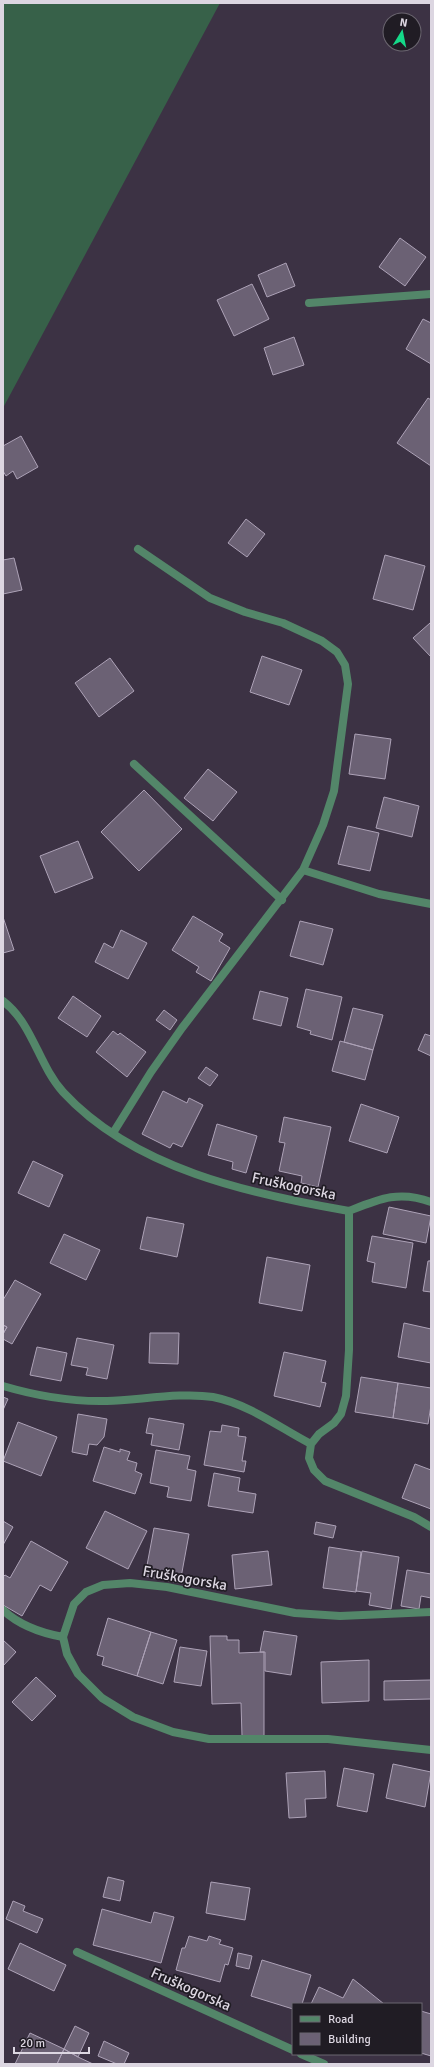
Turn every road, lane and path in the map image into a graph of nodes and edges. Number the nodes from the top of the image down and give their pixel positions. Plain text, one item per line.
1 (431, 294) edge
2 (309, 303) dead end
3 (138, 549) dead end
4 (134, 764) dead end
5 (303, 870) junction
6 (282, 900) junction
7 (431, 904) edge
8 (3, 1001) edge
9 (114, 1133) junction
10 (431, 1202) edge
11 (349, 1211) junction
12 (3, 1386) edge
13 (311, 1444) junction
14 (431, 1527) edge
15 (3, 1610) edge
16 (431, 1612) edge
17 (63, 1637) junction
18 (431, 1750) edge
19 (77, 1952) dead end
20 (292, 2050) edge
21 (303, 2055) edge
22 (324, 2064) edge

1 - 2 street
3 - 5 street
4 - 6 street
5 - 6 street
5 - 7 street
6 - 9 street
8 - 9 street, Fruškogorska
9 - 11 street, Fruškogorska
10 - 11 street
11 - 13 street, Fruškogorska
12 - 13 street
13 - 14 street
15 - 17 street
16 - 17 street, Fruškogorska
17 - 18 street
19 - 20 street, Fruškogorska
21 - 22 street

